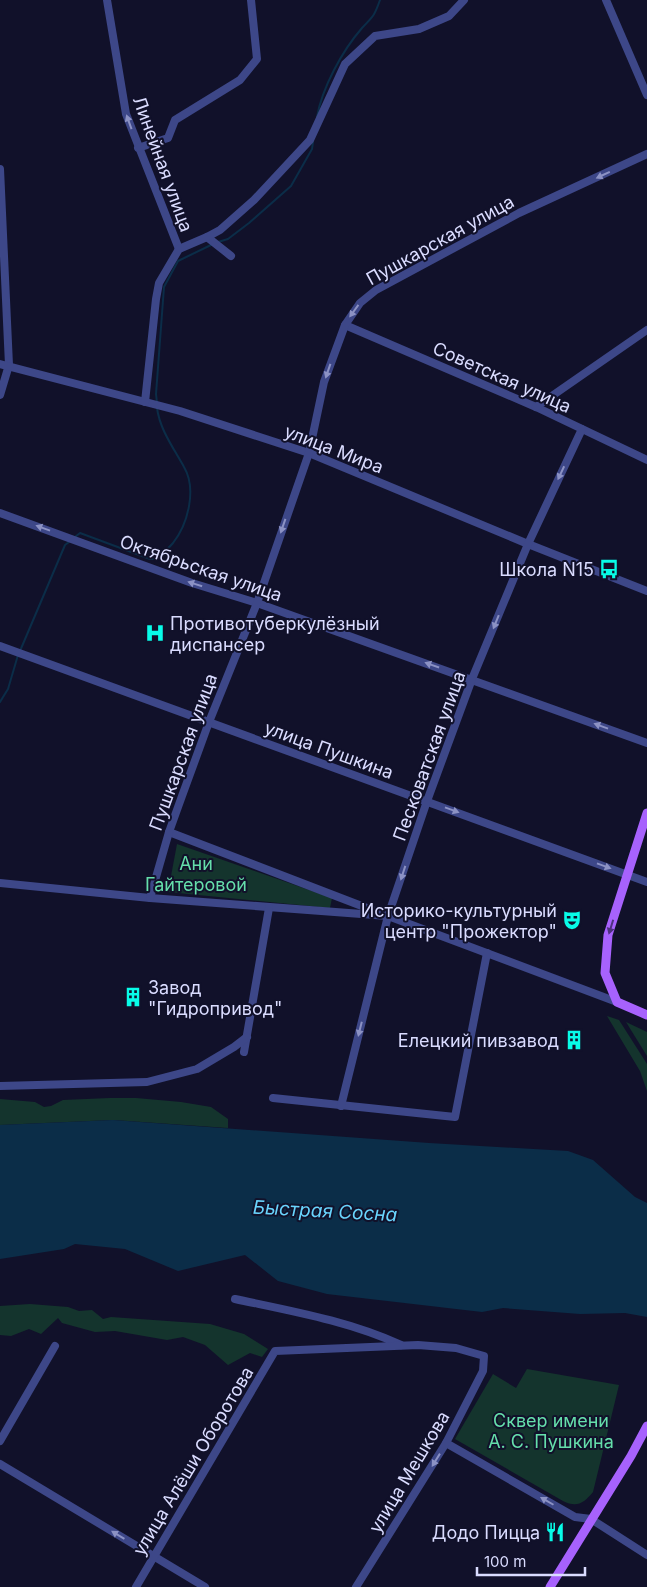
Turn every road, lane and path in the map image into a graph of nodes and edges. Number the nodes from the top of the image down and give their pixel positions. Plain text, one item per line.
1 (107, 0) edge
2 (251, 0) edge
3 (464, 0) edge
4 (606, 0) edge
5 (647, 95) edge
6 (138, 148) junction
7 (647, 154) edge
8 (0, 169) edge
9 (207, 237) junction
10 (179, 249) junction
11 (231, 256) dead end
12 (344, 324) junction
13 (647, 330) edge
14 (0, 364) edge
15 (9, 366) junction
16 (0, 395) edge
17 (145, 402) junction
18 (536, 407) junction
19 (582, 429) junction
20 (309, 453) junction
21 (647, 460) edge
22 (0, 513) edge
23 (528, 544) junction
24 (647, 590) edge
25 (257, 603) junction
26 (0, 646) edge
27 (472, 679) junction
28 (208, 722) junction
29 (647, 743) edge
30 (427, 801) junction
31 (647, 813) edge
32 (169, 832) junction
33 (627, 874) junction
34 (647, 882) edge
35 (0, 883) edge
36 (150, 898) junction
37 (269, 908) junction
38 (388, 916) junction
39 (487, 953) junction
40 (617, 1002) junction
41 (647, 1015) edge
42 (247, 1037) junction
43 (244, 1052) dead end
44 (0, 1086) edge
45 (273, 1098) dead end
46 (341, 1106) junction
47 (235, 1299) dead end
48 (55, 1346) dead end
49 (403, 1346) junction
50 (647, 1426) edge
51 (0, 1441) edge
52 (446, 1443) junction
53 (0, 1464) edge
54 (591, 1519) junction
55 (647, 1555) edge
56 (154, 1556) junction
57 (136, 1587) edge
58 (205, 1587) edge
59 (356, 1587) edge
60 (550, 1587) edge

6 -> 1 street, Линейная улица
2 - 6 street
3 - 9 street
4 - 5 street
6 - 10 street, Линейная улица
7 -> 12 street, Пушкарская улица
8 - 15 street
9 - 10 street
9 - 11 street
10 - 17 street
12 - 18 street, Советская улица
12 -> 20 street, Пушкарская улица
13 - 18 street
14 - 15 street, улица Мира
15 - 16 street
15 - 17 street, улица Мира
17 - 20 street, улица Мира
18 - 19 street, Советская улица
19 - 21 street, Советская улица
19 -> 23 street, Песковатская улица
20 - 23 street, улица Мира
20 -> 25 street, Пушкарская улица
25 -> 22 street, Октябрьская улица
23 - 24 street, улица Мира
23 -> 27 street, Песковатская улица
27 -> 25 street, Октябрьская улица
25 - 28 street, Пушкарская улица
26 - 28 street, улица Пушкина
29 -> 27 street, Октябрьская улица
27 - 30 street, Песковатская улица
28 - 30 street, улица Пушкина
28 - 32 street, Пушкарская улица
30 -> 33 street, улица Пушкина
30 -> 38 street, Песковатская улица
31 - 33 main road
32 - 36 street, Пушкарская улица
32 - 38 street
33 - 34 street, улица Пушкина
33 -> 40 main road
35 - 36 street
36 - 37 street
37 - 38 street
37 - 42 street
38 - 39 street
38 -> 46 street, Песковатская улица
39 - 40 street
39 - 46 street
40 - 41 main road
42 - 43 street
42 - 44 street
45 - 46 street
47 - 49 street
48 - 51 street
49 - 52 street, улица Мешкова
49 - 56 street, улица Алёши Оборотова
50 - 54 main road
54 -> 52 street
52 -> 59 street, улица Мешкова
56 -> 53 street
54 - 55 street
54 - 60 main road
56 - 57 street, улица Алёши Оборотова
56 - 58 street

